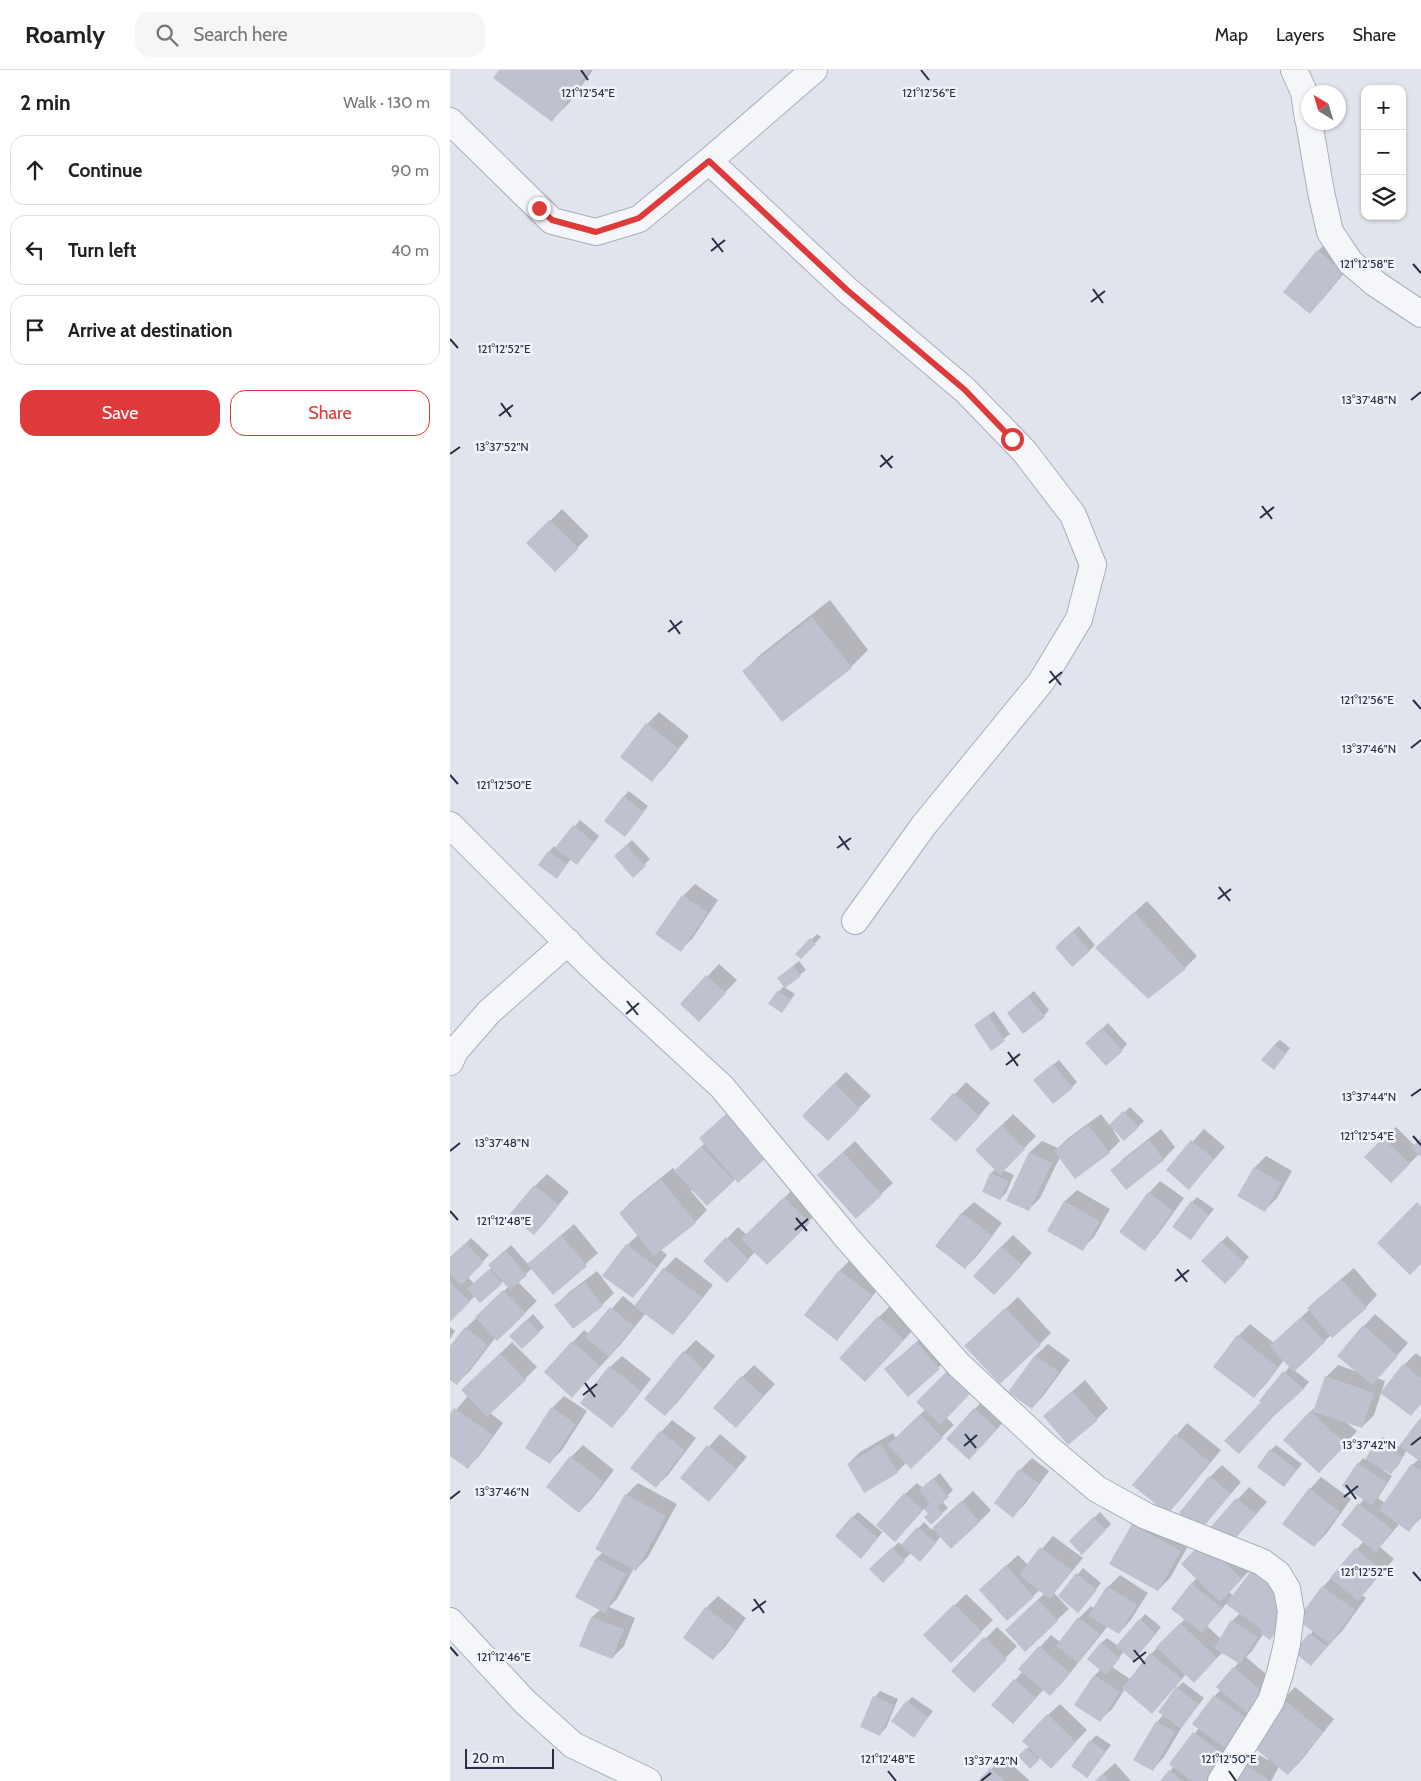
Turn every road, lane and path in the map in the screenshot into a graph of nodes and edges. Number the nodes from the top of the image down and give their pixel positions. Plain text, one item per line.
1 (814, 70) edge
2 (1294, 70) edge
3 (1301, 85) edge
4 (450, 121) edge
5 (1311, 130) edge
6 (709, 161) junction
7 (1421, 314) edge
8 (450, 825) edge
9 (855, 921) dead end
10 (568, 942) junction
11 (450, 1062) edge
12 (450, 1621) edge
13 (648, 1781) edge
14 (1221, 1781) edge

1 - 6 street
2 - 3 street
4 - 6 street
5 - 7 street
6 - 9 street
8 - 10 street
10 - 11 street
10 - 14 street
12 - 13 street

